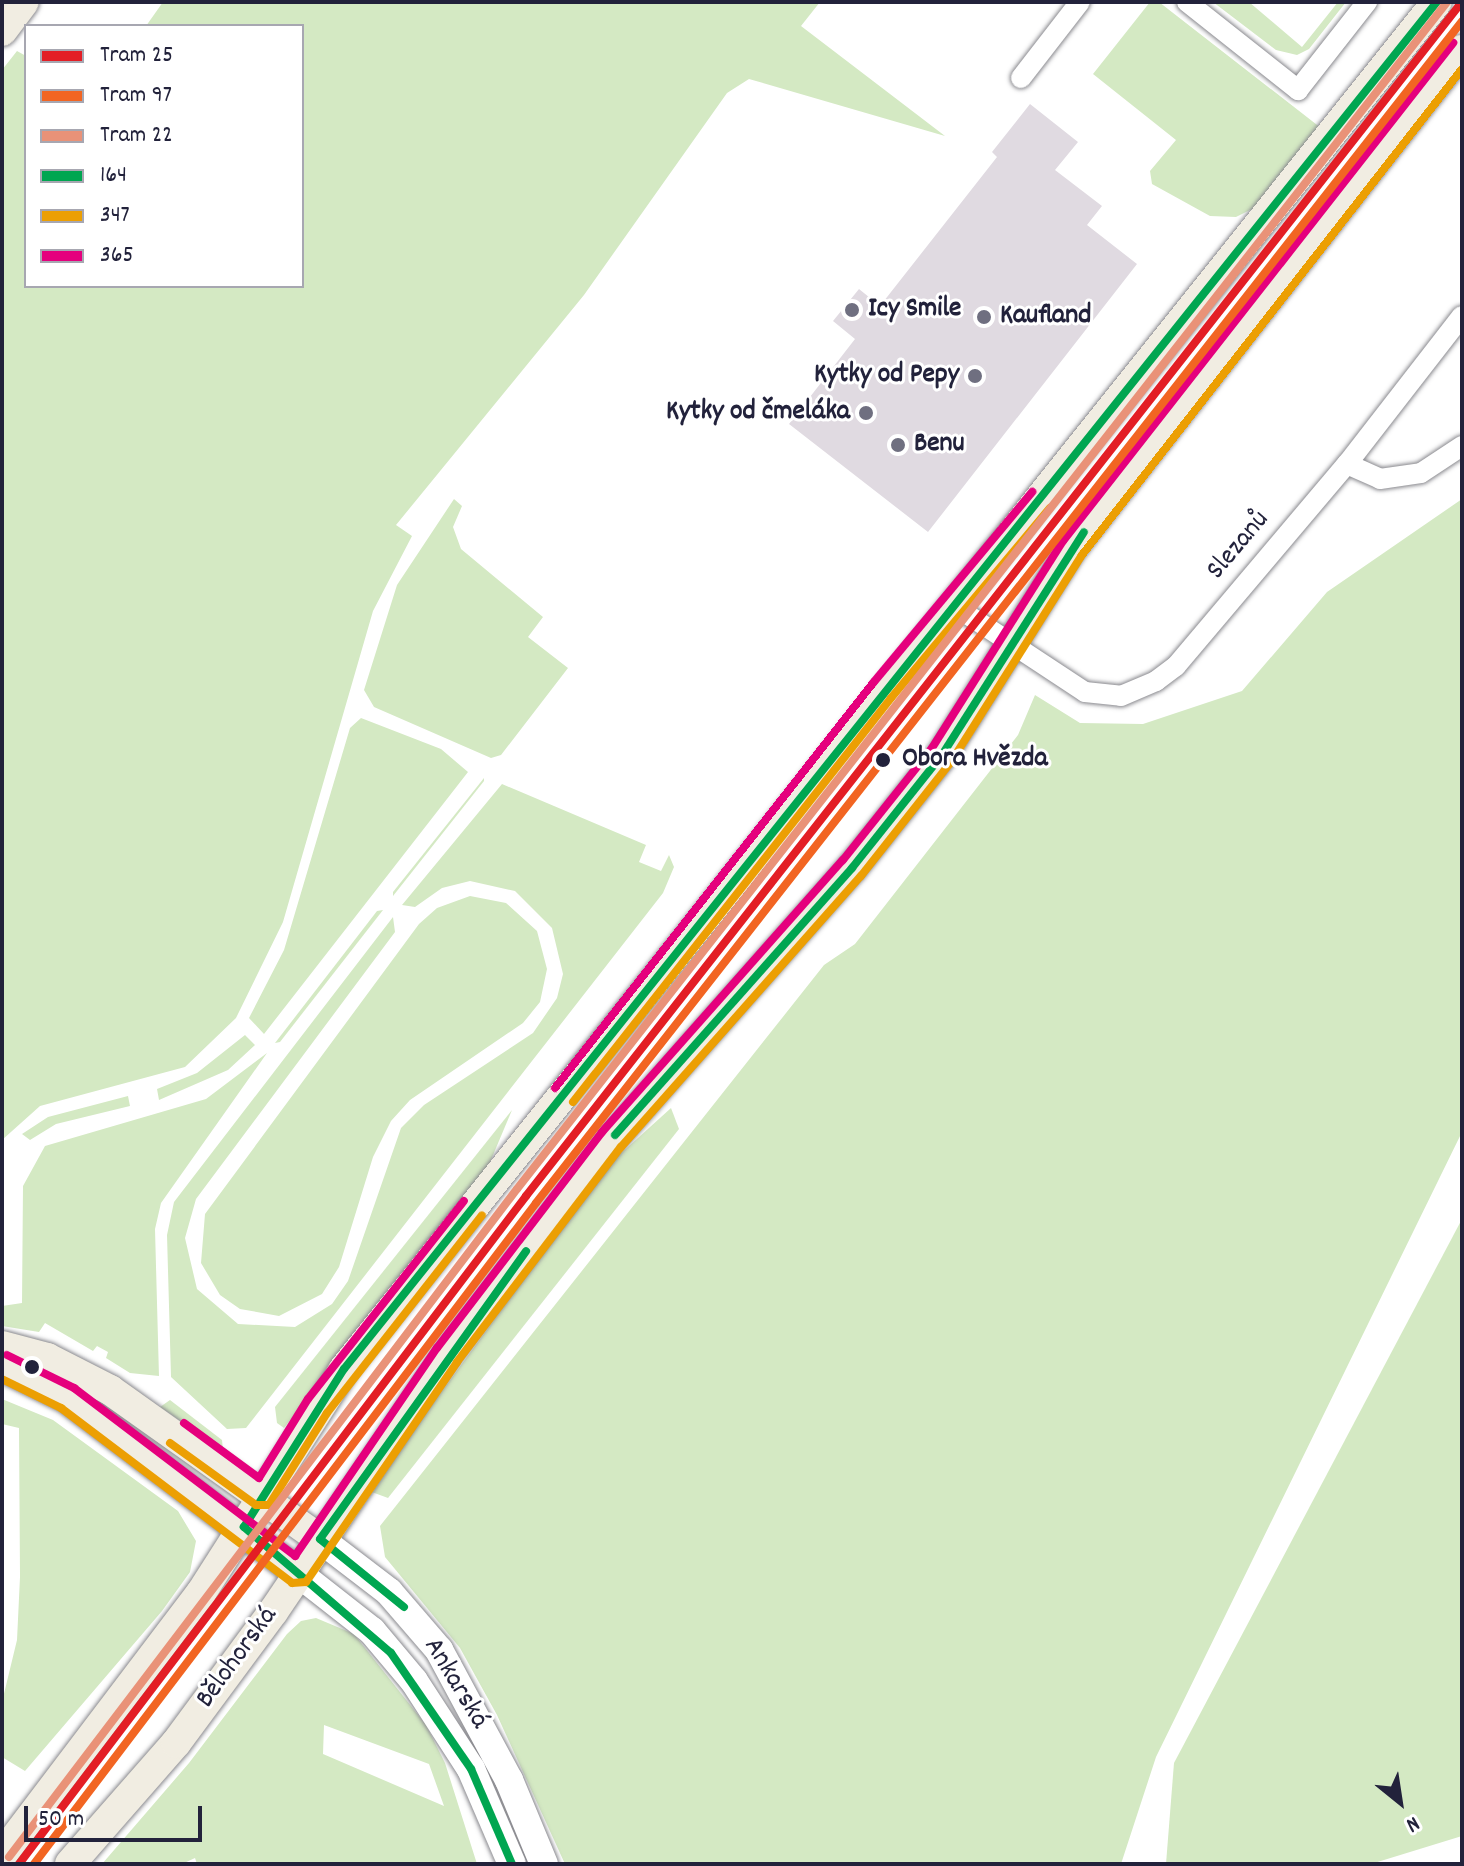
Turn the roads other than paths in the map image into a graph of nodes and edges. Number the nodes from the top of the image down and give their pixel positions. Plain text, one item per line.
1 (24, 2) edge
2 (1080, 2) edge
3 (1187, 2) edge
4 (1367, 2) edge
5 (1437, 2) edge
6 (2, 31) edge
7 (1462, 50) edge
8 (1021, 78) dead end
9 (1462, 316) edge
10 (1462, 446) edge
11 (1347, 464) junction
12 (953, 605) junction
13 (1010, 647) junction
14 (2, 1346) edge
15 (2, 1366) edge
16 (262, 1495) junction
17 (244, 1527) junction
18 (320, 1539) junction
19 (298, 1573) junction
20 (2, 1855) edge
21 (70, 1864) edge
22 (512, 1864) edge
23 (544, 1864) edge

1 - 6 main road
2 - 8 street
3 - 4 street
5 - 12 main road
7 - 13 main road, Bělohorská
9 - 11 street, Slezanů
10 - 11 street
11 - 13 street, Slezanů
12 - 13 street
12 - 16 main road
13 - 18 main road, Bělohorská
14 - 16 main road
15 - 17 main road
16 - 17 main road
16 - 18 main road
17 - 19 main road
17 - 20 main road
18 - 19 main road, Bělohorská
18 - 23 street, Ankarská
19 - 21 main road, Bělohorská
19 - 22 street, Ankarská

